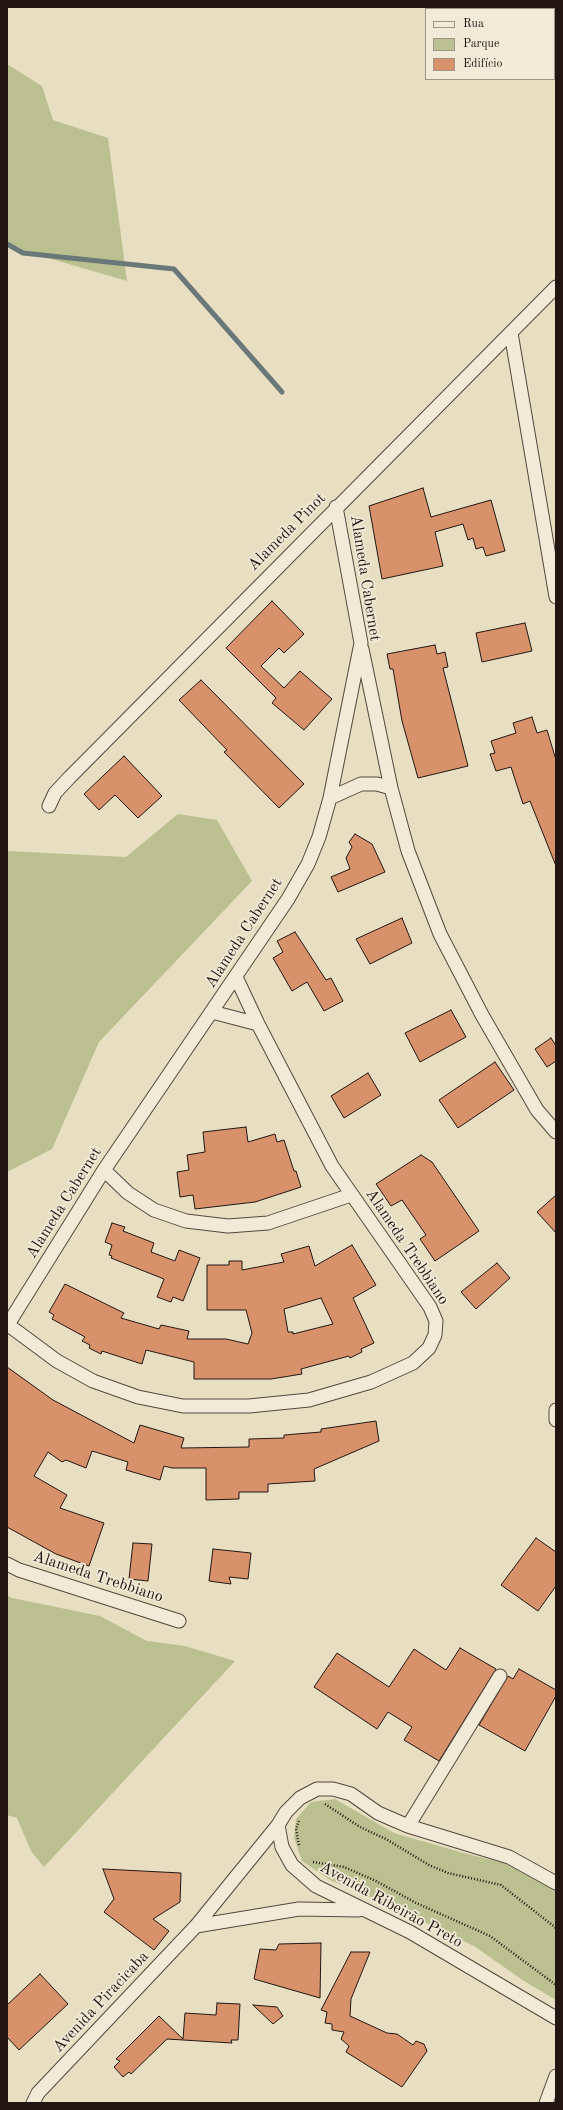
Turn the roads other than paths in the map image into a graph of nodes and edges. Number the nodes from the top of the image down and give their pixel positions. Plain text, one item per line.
1 (556, 287) edge
2 (511, 333) junction
3 (336, 507) junction
4 (556, 597) edge
5 (361, 643) junction
6 (391, 788) junction
7 (330, 798) junction
8 (49, 806) dead end
9 (236, 977) junction
10 (212, 1012) junction
11 (258, 1024) junction
12 (556, 1132) edge
13 (104, 1170) junction
14 (351, 1195) junction
15 (7, 1325) edge
16 (556, 1410) edge
17 (556, 1420) edge
18 (7, 1564) edge
19 (179, 1621) dead end
20 (500, 1676) dead end
21 (278, 1825) junction
22 (408, 1826) junction
23 (556, 1883) edge
24 (364, 1910) junction
25 (196, 1926) junction
26 (556, 2018) edge
27 (556, 2076) edge
28 (33, 2103) edge
29 (546, 2103) edge

1 - 2 street, Alameda Pinot
2 - 3 street, Alameda Pinot
2 - 4 street
3 - 5 street, Alameda Cabernet
3 - 8 street, Alameda Pinot
5 - 6 street
5 - 7 street, Alameda Cabernet
6 - 7 street
6 - 12 street
7 - 9 street, Alameda Cabernet
9 - 10 street, Alameda Cabernet
9 - 11 street, Alameda Trebbiano
10 - 11 street
10 - 13 street, Alameda Cabernet
11 - 14 street, Alameda Trebbiano
13 - 14 street
13 - 15 street, Alameda Cabernet
14 - 15 street, Alameda Trebbiano
16 - 17 street
18 - 19 street, Alameda Trebbiano
20 - 22 street
21 - 22 street
21 - 24 street, Avenida Ribeirão Preto
21 - 25 street, Avenida Piracicaba
22 - 23 street
24 - 25 street
24 - 26 street, Avenida Ribeirão Preto
25 - 28 street, Avenida Piracicaba
27 - 29 street

